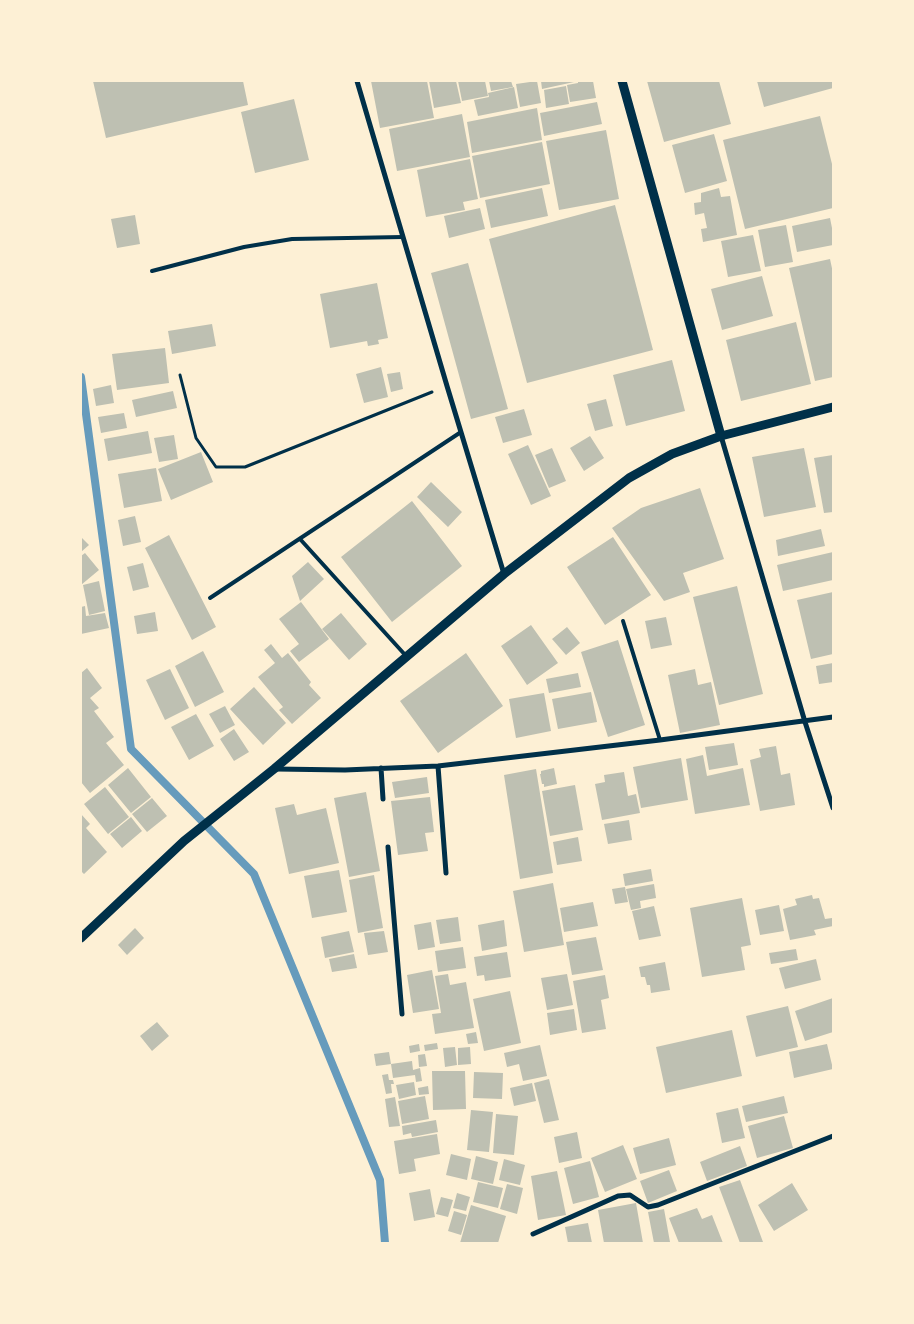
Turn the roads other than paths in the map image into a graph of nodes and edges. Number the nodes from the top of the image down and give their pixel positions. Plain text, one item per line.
1 (357, 81) edge
2 (622, 81) edge
3 (403, 237) junction
4 (152, 271) dead end
5 (833, 407) edge
6 (461, 432) junction
7 (720, 436) junction
8 (300, 539) junction
9 (504, 574) junction
10 (210, 598) dead end
11 (623, 621) dead end
12 (406, 657) junction
13 (833, 717) edge
14 (805, 722) junction
15 (660, 740) junction
16 (438, 766) junction
17 (380, 768) junction
18 (274, 769) junction
19 (383, 799) dead end
20 (833, 808) edge
21 (388, 847) dead end
22 (446, 873) dead end
23 (81, 938) edge
24 (402, 1014) dead end
25 (833, 1136) edge
26 (533, 1234) dead end

1 - 3 street
2 - 7 street
3 - 4 lane
3 - 6 street
5 - 7 street
6 - 8 lane
6 - 9 street
7 - 9 street
7 - 14 street
8 - 10 lane
8 - 12 lane
9 - 12 street
11 - 15 lane
12 - 18 street
13 - 14 street
14 - 15 street
14 - 20 street
15 - 16 street
16 - 17 street
16 - 22 street
17 - 18 street
17 - 19 street
18 - 23 street
21 - 24 street
25 - 26 street

